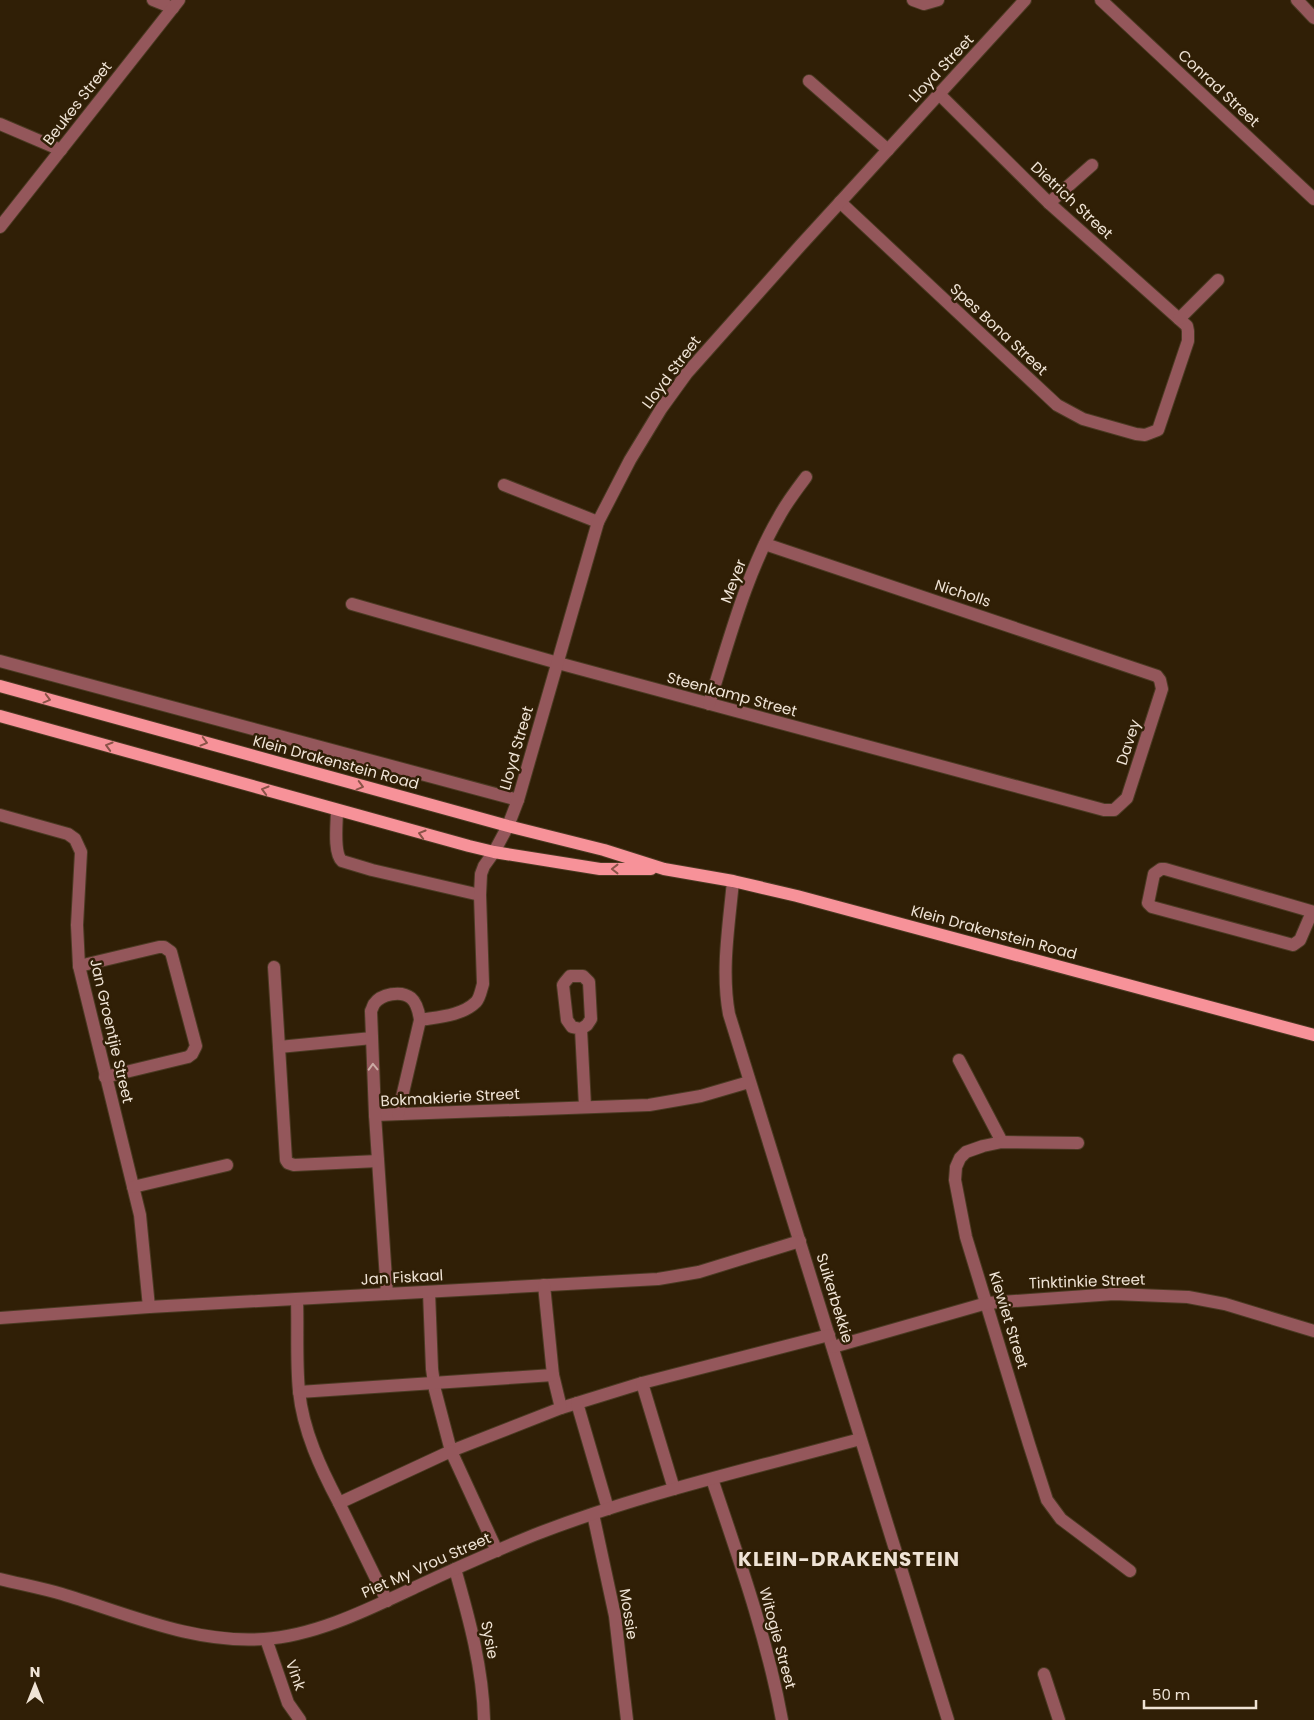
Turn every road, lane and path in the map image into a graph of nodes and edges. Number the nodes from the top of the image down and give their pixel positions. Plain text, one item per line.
1 (153, 0) edge
2 (913, 0) edge
3 (938, 0) edge
4 (1025, 0) edge
5 (1102, 0) edge
6 (1297, 0) edge
7 (176, 4) edge
8 (1314, 18) edge
9 (809, 81) dead end
10 (939, 94) junction
11 (0, 124) edge
12 (61, 150) junction
13 (888, 150) junction
14 (1092, 166) dead end
15 (1314, 199) edge
16 (840, 202) junction
17 (1049, 203) junction
18 (0, 227) edge
19 (1218, 280) dead end
20 (1183, 322) junction
21 (806, 477) dead end
22 (504, 485) dead end
23 (598, 522) junction
24 (765, 544) junction
25 (352, 604) dead end
26 (0, 661) edge
27 (558, 663) junction
28 (1151, 673) joint
29 (0, 686) edge
30 (709, 704) junction
31 (0, 716) edge
32 (518, 800) junction
33 (337, 810) junction
34 (1104, 810) joint
35 (0, 815) edge
36 (508, 826) junction
37 (494, 852) junction
38 (664, 869) junction
39 (733, 881) junction
40 (480, 896) junction
41 (1313, 912) edge
42 (79, 966) junction
43 (274, 967) dead end
44 (420, 1020) junction
45 (581, 1029) dead end
46 (1314, 1035) edge
47 (372, 1038) junction
48 (279, 1047) junction
49 (959, 1060) dead end
50 (105, 1077) junction
51 (749, 1082) junction
52 (584, 1106) junction
53 (398, 1114) junction
54 (375, 1115) junction
55 (1002, 1142) junction
56 (1078, 1143) dead end
57 (378, 1161) junction
58 (227, 1165) dead end
59 (133, 1188) junction
60 (800, 1241) junction
61 (544, 1285) junction
62 (429, 1292) junction
63 (387, 1294) junction
64 (297, 1299) junction
65 (987, 1303) junction
66 (149, 1307) junction
67 (0, 1318) edge
68 (1314, 1331) edge
69 (831, 1341) junction
70 (553, 1375) junction
71 (434, 1382) junction
72 (642, 1383) junction
73 (299, 1392) junction
74 (577, 1403) junction
75 (561, 1408) junction
76 (860, 1439) junction
77 (451, 1451) junction
78 (712, 1479) junction
79 (674, 1489) junction
80 (339, 1503) junction
81 (608, 1509) junction
82 (593, 1514) junction
83 (497, 1552) junction
84 (455, 1569) junction
85 (1130, 1572) dead end
86 (0, 1579) edge
87 (387, 1601) junction
88 (266, 1639) junction
89 (1044, 1674) dead end
90 (300, 1720) edge
91 (484, 1720) edge
92 (627, 1720) edge
93 (782, 1720) edge
94 (948, 1720) edge
95 (1059, 1720) edge

1 - 7 street
2 - 3 street
4 - 10 street, Lloyd Street
5 - 15 street, Conrad Street
6 - 8 street
7 - 12 street, Beukes Street
9 - 13 street
10 - 13 street, Lloyd Street
10 - 17 street, Dietrich Street
11 - 12 street
12 - 18 street, Beukes Street
13 - 16 street, Lloyd Street
14 - 17 street
16 - 20 street, Spes Bona Street
16 - 23 street, Lloyd Street
17 - 20 street, Dietrich Street
19 - 20 street
21 - 24 street, Meyer
22 - 23 street
23 - 27 street, Lloyd Street
24 - 28 street, Nicholls
24 - 30 street, Meyer
25 - 27 street, Steenkamp Street
26 - 32 street
27 - 30 street, Steenkamp Street
27 - 32 street, Lloyd Street
28 - 34 street, Davey
29 -> 36 main road, Klein Drakenstein Road
30 - 34 street, Steenkamp Street
33 -> 31 main road, Klein Drakenstein Road
32 - 36 street, Lloyd Street
37 -> 33 main road, Klein Drakenstein Road
33 - 40 street
35 - 42 street, Jan Groentjie Street
36 - 37 street, Lloyd Street
36 - 38 main road, Klein Drakenstein Road
38 -> 37 main road, Klein Drakenstein Road
37 - 40 street, Lloyd Street
38 - 39 main road, Klein Drakenstein Road
39 - 46 main road, Klein Drakenstein Road
39 - 51 street, Suikerbekkie
40 - 44 street, Lloyd Street
41 - 41 street
42 - 50 street, Jan Groentjie Street
42 - 50 street
43 - 48 street
44 - 47 street
44 - 53 street
45 - 52 street
47 - 48 street
54 -> 47 street
48 - 57 street
49 - 55 street
50 - 59 street, Jan Groentjie Street
51 - 52 street, Bokmakierie Street
51 - 60 street, Suikerbekkie
52 - 53 street, Bokmakierie Street
53 - 54 street, Bokmakierie Street
54 - 57 street, Bokmakierie Street
55 - 56 street, Kiewiet Street
55 - 65 street, Kiewiet Street
57 - 63 street, Bokmakierie Street
58 - 59 street
59 - 66 street, Jan Groentjie Street
60 - 61 street, Jan Fiskaal
60 - 69 street, Suikerbekkie
61 - 62 street, Jan Fiskaal
61 - 70 street
62 - 63 street, Jan Fiskaal
62 - 71 street
63 - 64 street, Jan Fiskaal
64 - 66 street, Jan Fiskaal
64 - 73 street
65 - 68 street, Tinktinkie Street
65 - 69 street, Tinktinkie Street
65 - 85 street, Kiewiet Street
66 - 67 street, Jan Fiskaal
69 - 72 street, Tinktinkie Street
69 - 76 street, Suikerbekkie
70 - 71 street
70 - 75 street
71 - 73 street
71 - 77 street
72 - 74 street, Tinktinkie Street
72 - 79 street
73 - 80 street
74 - 75 street, Tinktinkie Street
74 - 81 street
75 - 77 street, Tinktinkie Street
76 - 78 street, Piet My Vrou Street
76 - 94 street, Suikerbekkie
77 - 80 street, Tinktinkie Street
77 - 83 street
78 - 79 street, Piet My Vrou Street
78 - 93 street, Witogie Street
79 - 81 street, Piet My Vrou Street
80 - 87 street
81 - 82 street, Piet My Vrou Street
82 - 83 street, Piet My Vrou Street
82 - 92 street, Mossie
83 - 84 street, Piet My Vrou Street
84 - 87 street, Piet My Vrou Street
84 - 91 street, Sysie
86 - 88 street, Piet My Vrou Street
87 - 88 street, Piet My Vrou Street
88 - 90 street, Vink
89 - 95 street

